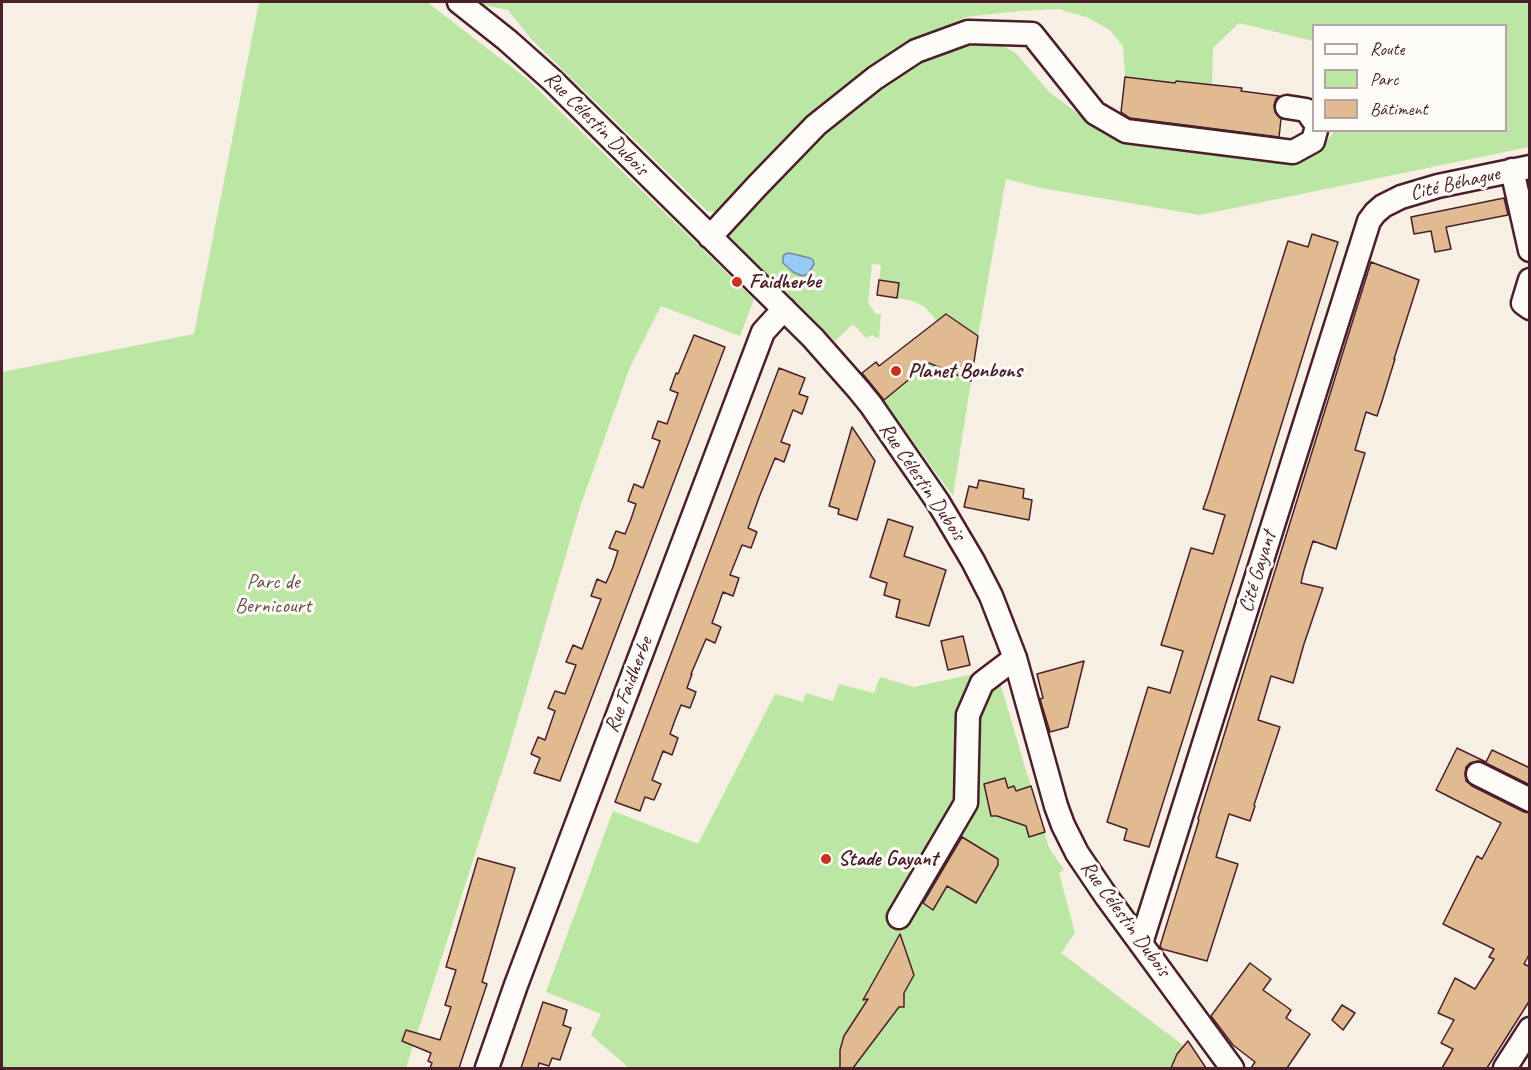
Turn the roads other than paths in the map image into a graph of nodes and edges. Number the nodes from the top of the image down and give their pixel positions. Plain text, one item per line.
1 (459, 2) edge
2 (1287, 107) dead end
3 (1312, 118) edge
4 (1315, 132) edge
5 (1521, 169) edge
6 (1383, 206) joint
7 (710, 237) junction
8 (1530, 250) edge
9 (1530, 280) edge
10 (1530, 308) edge
11 (784, 309) junction
12 (1015, 658) junction
13 (1478, 774) dead end
14 (1530, 800) edge
15 (899, 917) dead end
16 (1141, 943) junction
17 (1530, 1029) edge
18 (487, 1068) edge
19 (1232, 1068) edge
20 (1505, 1068) edge

1 - 7 street, Rue Célestin Dubois
2 - 3 street
4 - 7 street
5 - 6 street, Cité Béhague
5 - 8 street
6 - 16 street, Cité Gayant
7 - 11 street, Rue Célestin Dubois
9 - 10 street
11 - 12 street, Rue Célestin Dubois
11 - 18 street, Rue Faidherbe
12 - 15 street
12 - 16 street, Rue Célestin Dubois
13 - 14 street
16 - 19 street, Rue Célestin Dubois
17 - 20 street

